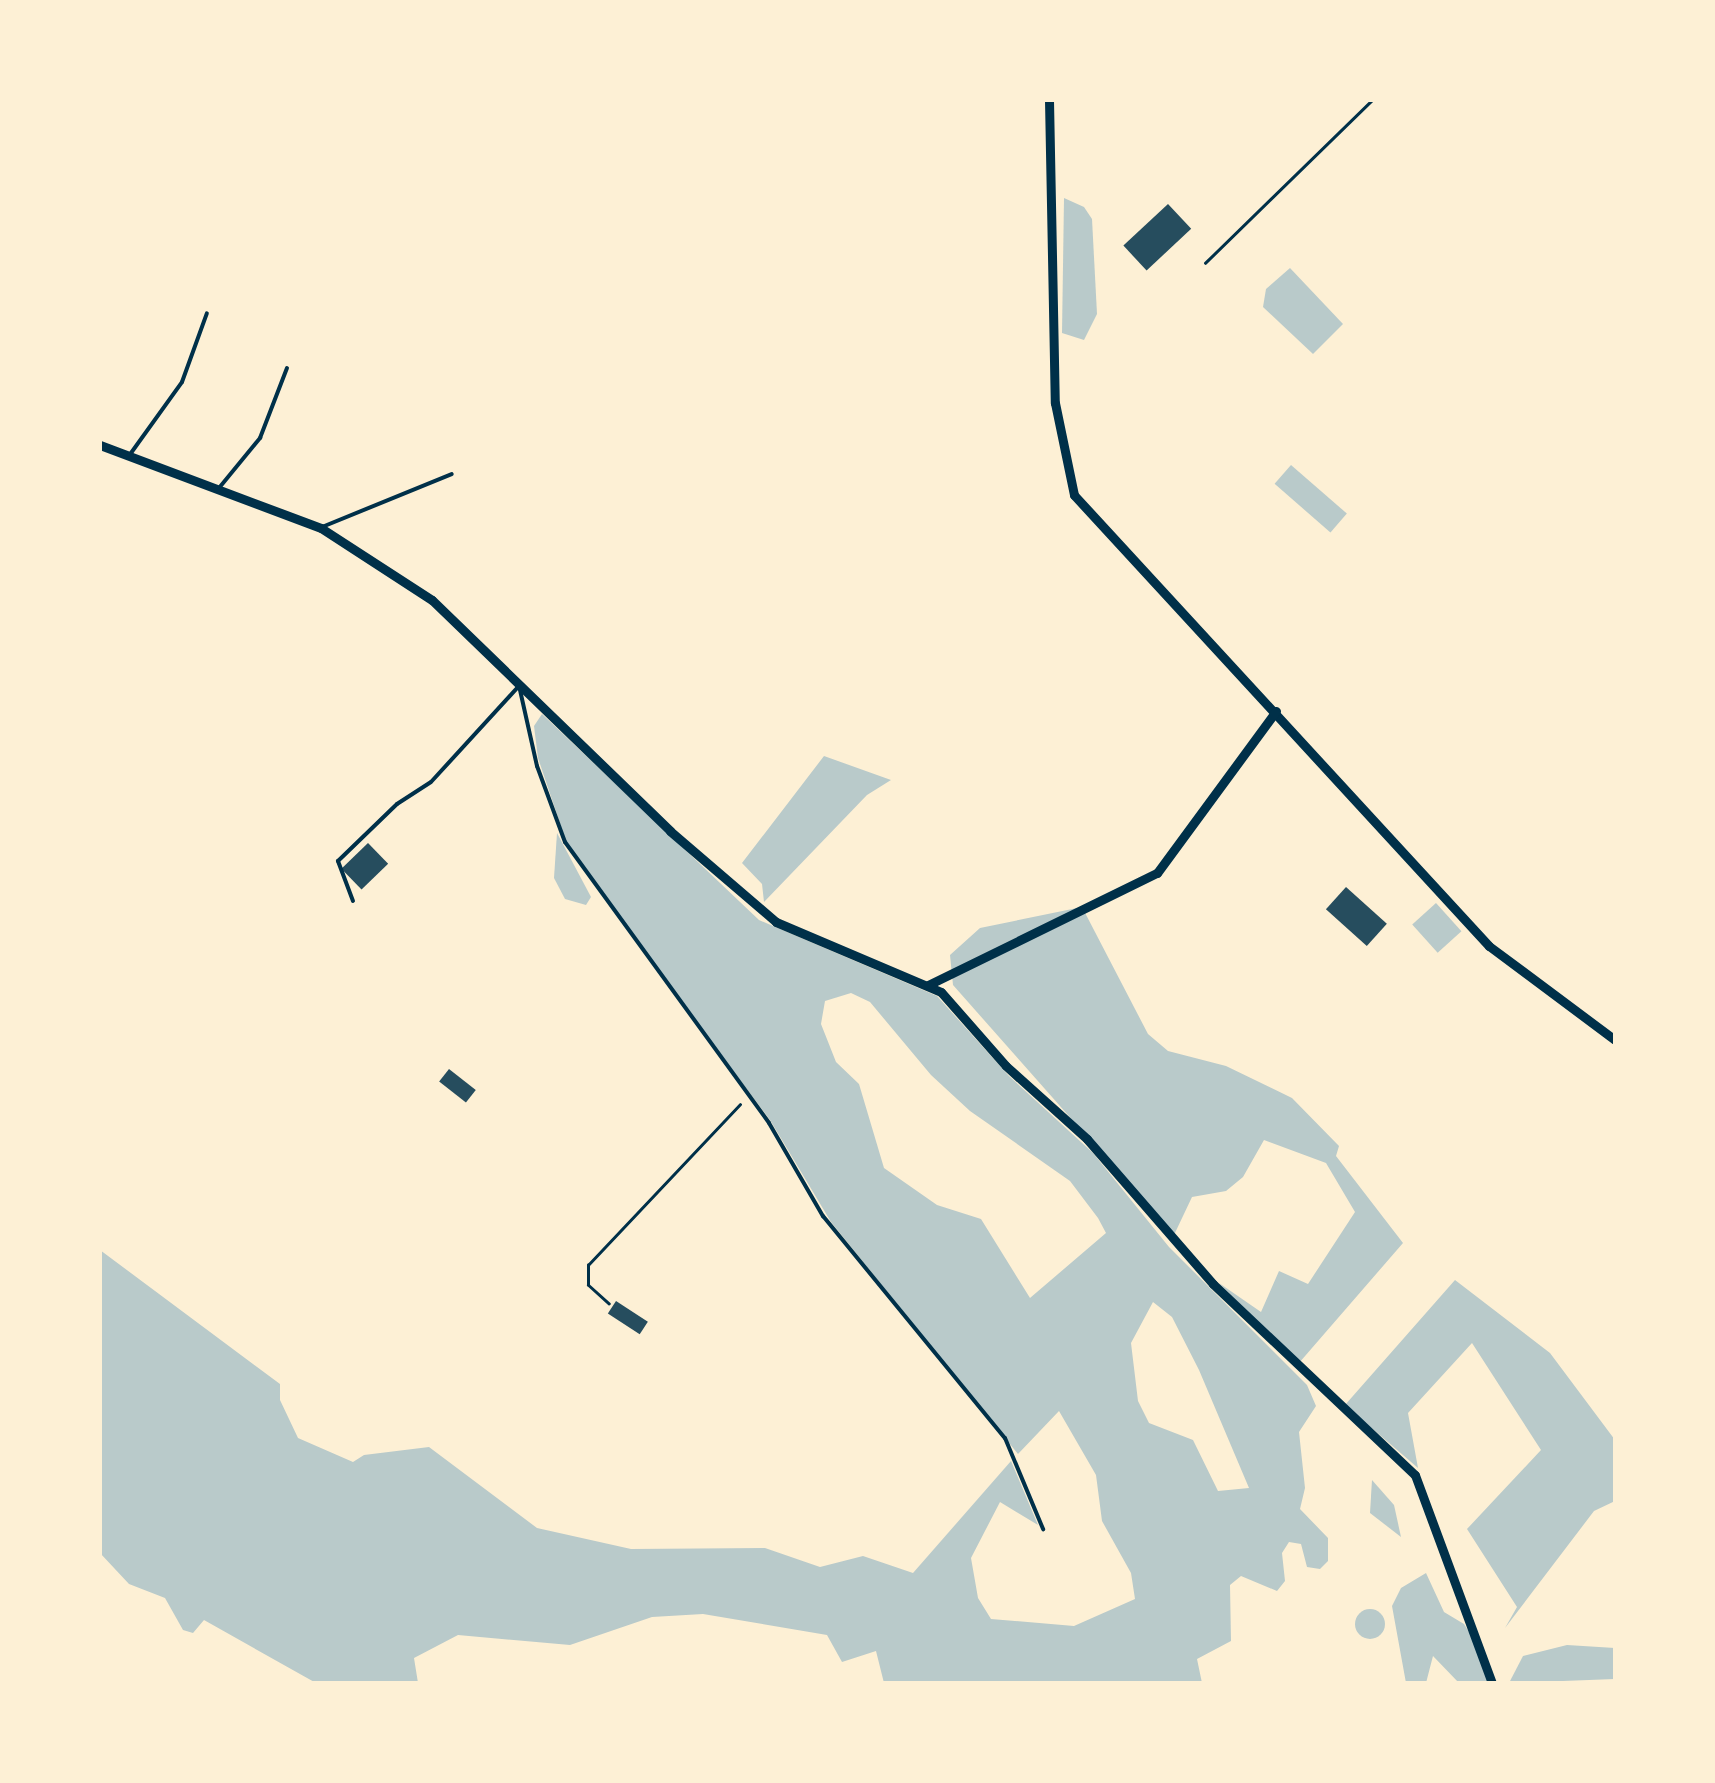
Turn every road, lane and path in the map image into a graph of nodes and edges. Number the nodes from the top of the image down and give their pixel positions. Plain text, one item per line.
1 (1049, 100) edge
2 (1372, 100) edge
3 (1205, 263) dead end
4 (207, 313) dead end
5 (287, 368) dead end
6 (100, 445) edge
7 (129, 456) junction
8 (452, 474) dead end
9 (219, 488) junction
10 (321, 528) junction
11 (520, 685) junction
12 (1276, 711) junction
13 (353, 902) dead end
14 (928, 985) junction
15 (1615, 1040) edge
16 (749, 1096) junction
17 (609, 1304) dead end
18 (1043, 1529) dead end
19 (1492, 1683) edge

1 - 12 street
2 - 3 path
4 - 7 lane
5 - 9 lane
6 - 7 street
7 - 9 street
8 - 10 lane
9 - 10 street
10 - 11 street
11 - 13 lane
11 - 14 street
11 - 16 lane
12 - 14 street
12 - 15 street
14 - 19 street
16 - 17 path
16 - 18 lane

